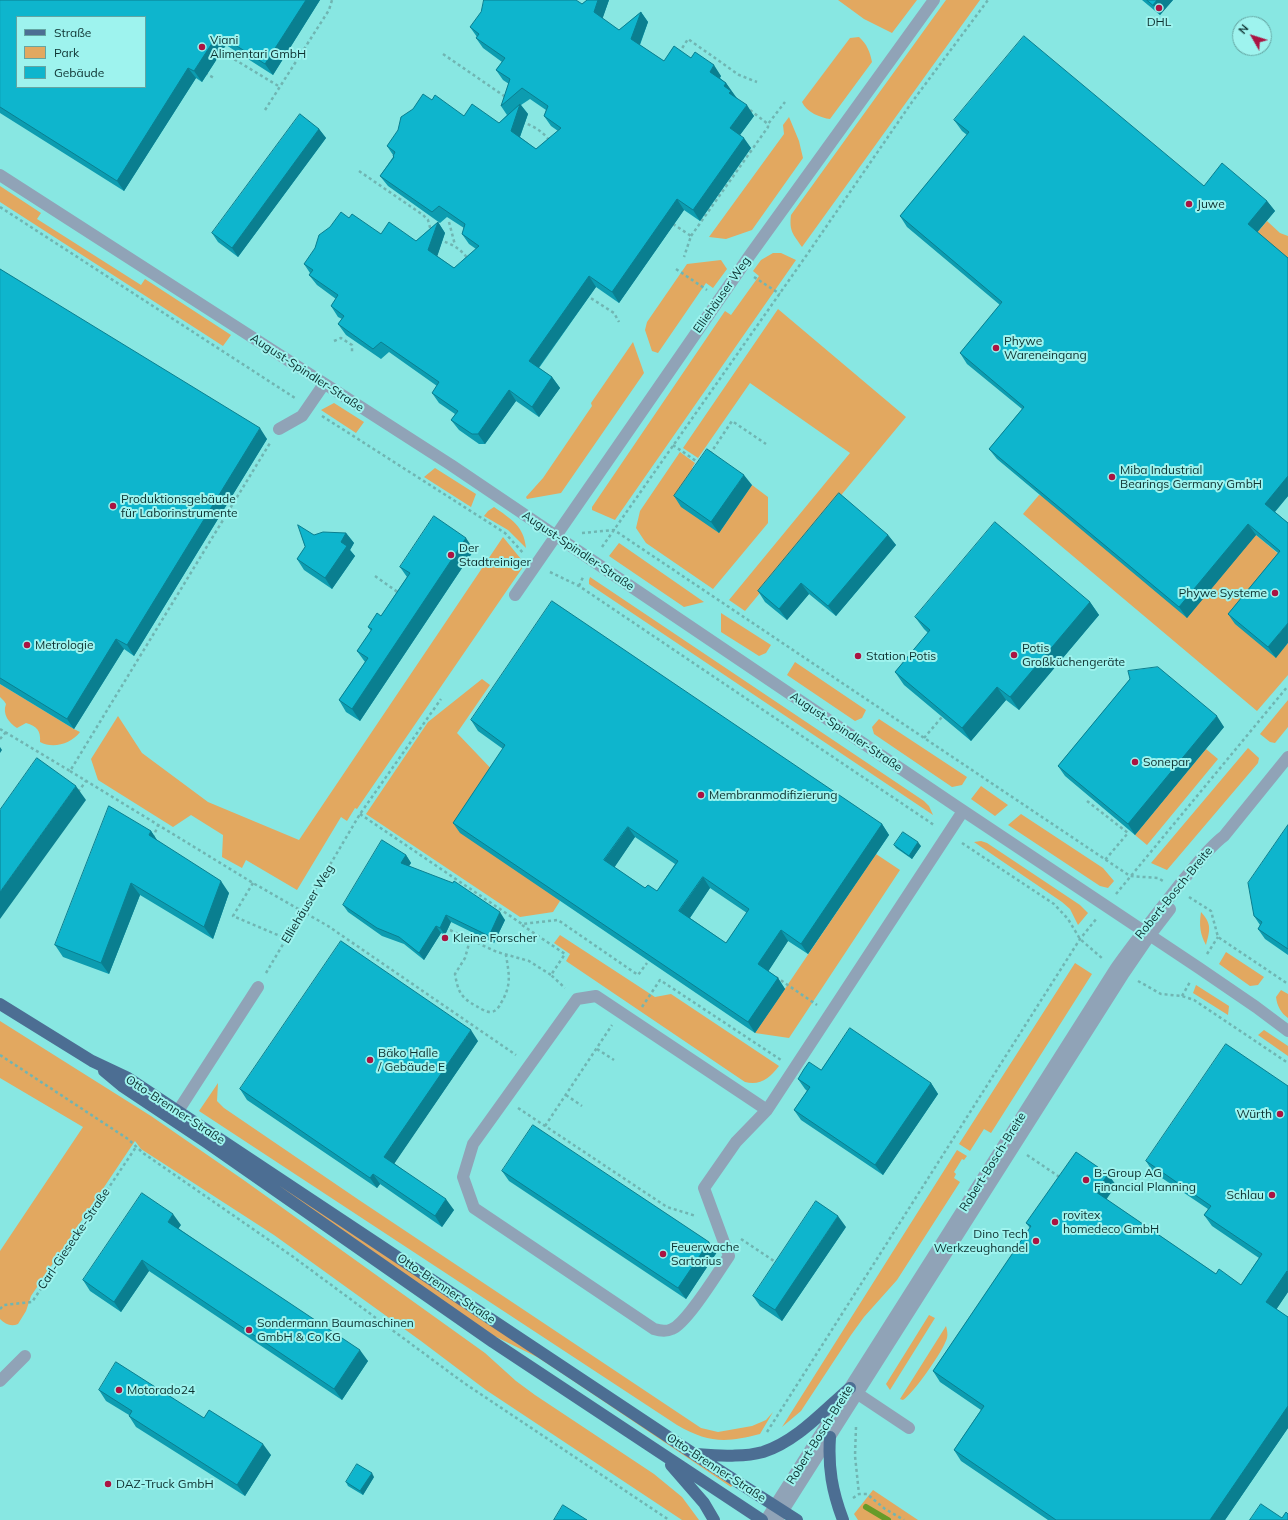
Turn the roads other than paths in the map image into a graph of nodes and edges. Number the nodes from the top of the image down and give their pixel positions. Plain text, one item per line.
1 (934, 0) edge
2 (0, 175) edge
3 (324, 384) junction
4 (279, 429) road end
5 (555, 536) junction
6 (515, 595) dead end
7 (1288, 757) edge
8 (963, 811) junction
9 (1147, 933) junction
10 (258, 987) road end
11 (0, 1004) edge
12 (1288, 1031) edge
13 (92, 1061) junction
14 (767, 1110) junction
15 (178, 1111) junction
16 (25, 1356) dead end
17 (0, 1381) edge
18 (854, 1391) junction
19 (909, 1428) dead end
20 (830, 1437) junction
21 (659, 1452) junction
22 (694, 1454) junction
23 (778, 1512) edge
24 (714, 1520) edge
25 (762, 1520) edge
26 (766, 1520) edge
27 (797, 1520) edge
28 (843, 1520) edge

1 - 5 street, Elliehäuser Weg
2 - 3 street, August-Spindler-Straße
3 - 4 street
3 - 5 street, August-Spindler-Straße
5 - 6 street, Elliehäuser Weg
5 - 8 street, August-Spindler-Straße
7 - 9 street, Robert-Bosch-Breite
8 - 9 street, August-Spindler-Straße
8 - 14 street
9 - 12 street, August-Spindler-Straße
9 - 18 street, Robert-Bosch-Breite
9 - 18 street, Robert-Bosch-Breite
10 - 15 street
11 - 13 main road, Otto-Brenner-Straße
13 - 15 main road, Otto-Brenner-Straße
13 - 21 main road, Otto-Brenner-Straße
14 - 14 street
15 - 22 main road, Otto-Brenner-Straße
16 - 17 street
18 - 19 street
18 - 20 street, Robert-Bosch-Breite
18 - 22 main road
18 - 23 street, Robert-Bosch-Breite
20 - 23 street, Robert-Bosch-Breite
20 - 28 main road
21 - 24 main road
21 - 25 main road, Otto-Brenner-Straße
22 - 23 main road, Otto-Brenner-Straße
23 - 26 street, Robert-Bosch-Breite
23 - 27 main road, Otto-Brenner-Straße

